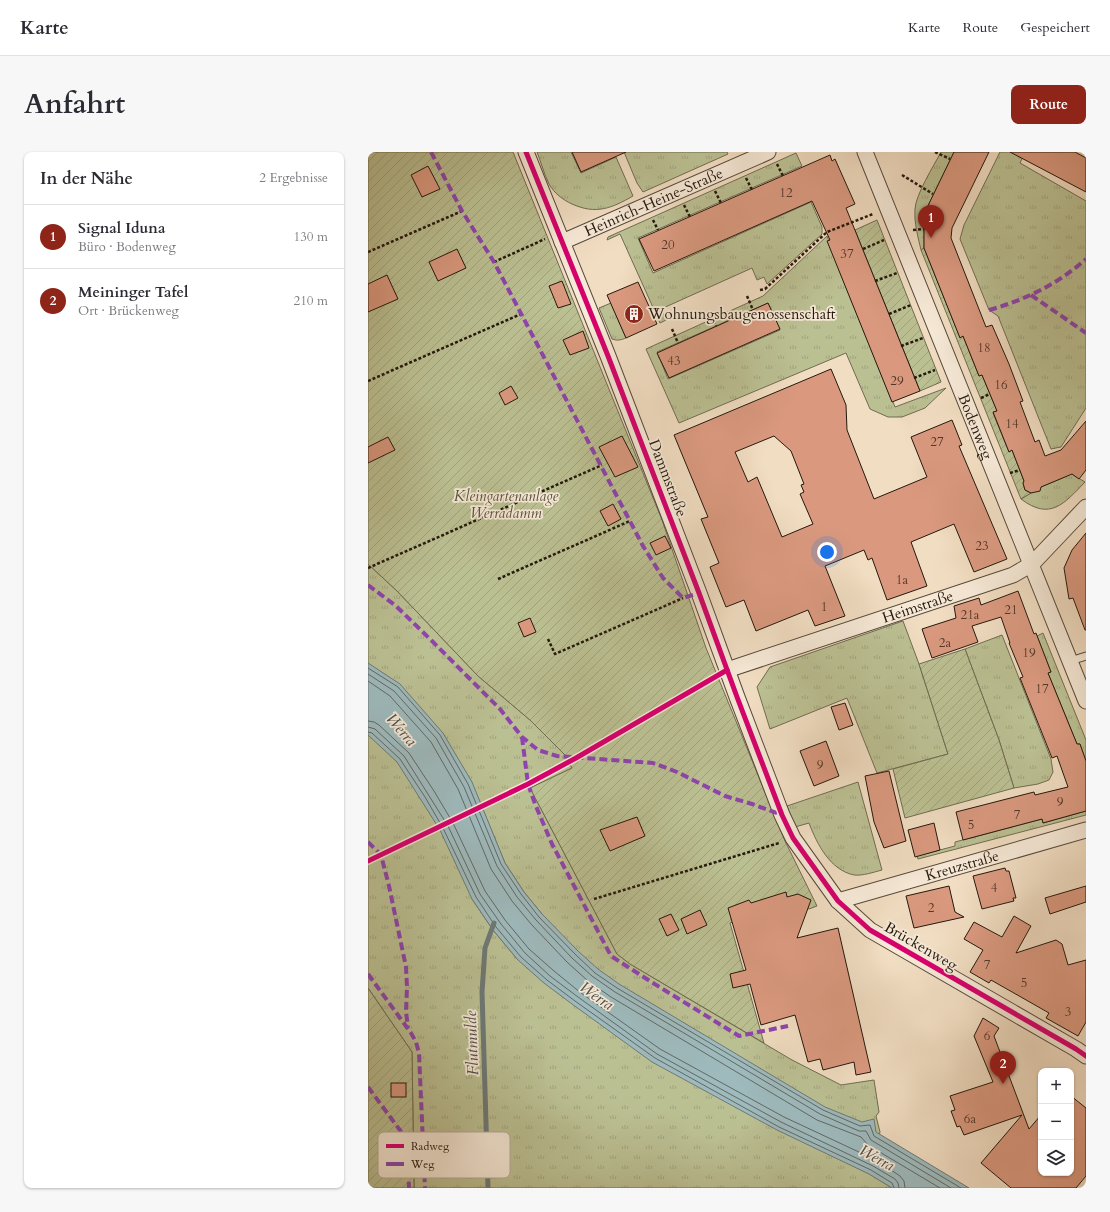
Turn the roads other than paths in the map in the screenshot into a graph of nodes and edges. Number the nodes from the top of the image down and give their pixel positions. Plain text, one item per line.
1 (526, 152) edge
2 (768, 152) edge
3 (865, 152) edge
4 (560, 237) junction
5 (1086, 507) edge
6 (1032, 564) junction
7 (1086, 656) edge
8 (1070, 661) junction
9 (727, 670) junction
10 (1086, 701) edge
11 (782, 815) joint
12 (1086, 830) edge
13 (838, 901) junction
14 (1086, 1056) edge

1 - 4 street, Dammstraße
2 - 4 street, Heinrich-Heine-Straße
3 - 6 street, Bodenweg
4 - 9 street, Dammstraße
5 - 6 street, Heimstraße
6 - 8 street, Bodenweg
6 - 9 street, Heimstraße
7 - 8 lane
8 - 10 street, Bodenweg
9 - 11 street, Dammstraße
11 - 13 street, Brückenweg
12 - 13 street, Kreuzstraße
13 - 14 street, Brückenweg

